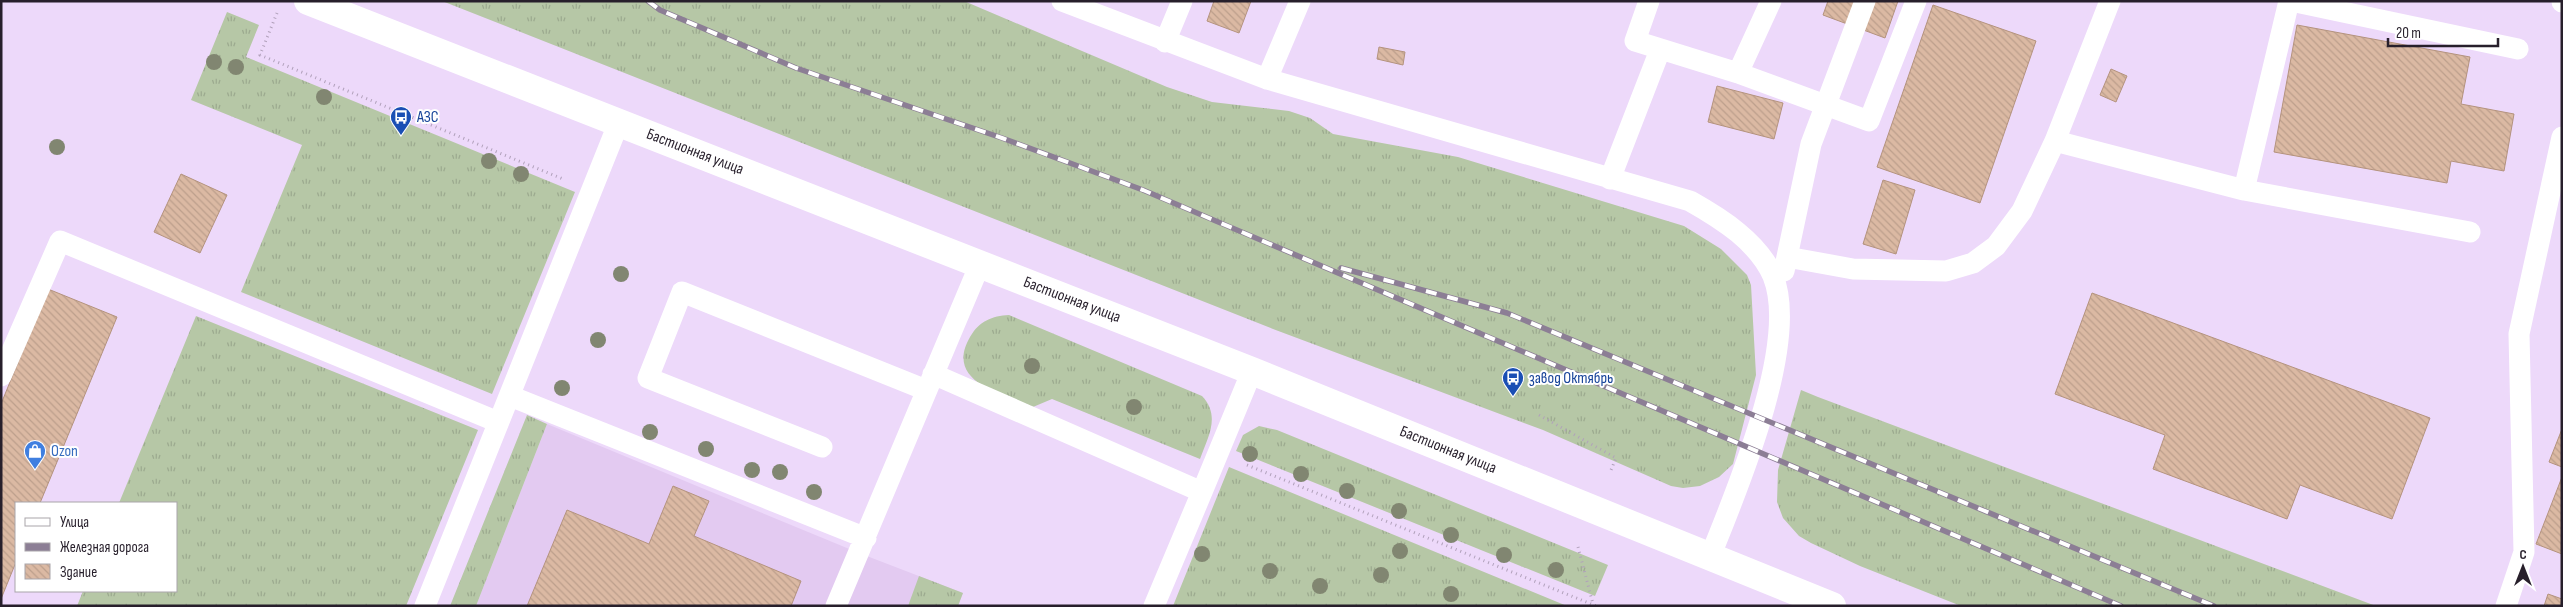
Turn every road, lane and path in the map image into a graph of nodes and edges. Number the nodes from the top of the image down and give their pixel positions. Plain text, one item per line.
1 (308, 1) edge
2 (1062, 1) edge
3 (1182, 1) edge
4 (1300, 1) edge
5 (1650, 1) edge
6 (1771, 1) edge
7 (1866, 1) edge
8 (1916, 1) edge
9 (2110, 1) edge
10 (2290, 1) edge
11 (278, 10) dead end
12 (1165, 42) junction
13 (2518, 49) dead end
14 (1660, 50) junction
15 (1738, 73) junction
16 (1267, 79) junction
17 (1825, 104) junction
18 (619, 122) junction
19 (2562, 137) edge
20 (2054, 141) junction
21 (1610, 179) junction
22 (2244, 190) junction
23 (592, 191) junction
24 (2470, 232) dead end
25 (1787, 257) junction
26 (980, 264) junction
27 (1779, 295) junction
28 (1252, 371) junction
29 (1, 376) edge
30 (930, 382) junction
31 (510, 396) junction
32 (1539, 415) dead end
33 (498, 422) junction
34 (822, 447) dead end
35 (1218, 452) junction
36 (1611, 470) dead end
37 (1202, 492) junction
38 (866, 538) junction
39 (1578, 547) dead end
40 (1710, 557) junction
41 (1594, 605) edge
42 (425, 606) edge
43 (836, 606) edge
44 (1154, 606) edge
45 (1832, 606) edge
46 (2506, 606) edge

1 - 18 main road, Бастионная улица
2 - 12 lane
3 - 12 lane
4 - 16 lane
5 - 14 lane
6 - 15 lane
7 - 17 lane
8 - 17 lane
9 - 20 lane
10 - 13 lane
10 - 22 lane
11 - 23 path
12 - 16 lane
14 - 15 lane
14 - 21 lane
15 - 17 lane
16 - 21 lane
17 - 25 lane
18 - 23 lane
18 - 26 main road, Бастионная улица
19 - 46 lane
20 - 22 lane
20 - 25 lane
21 - 27 lane
22 - 24 lane
23 - 31 lane
25 - 27 lane
26 - 28 main road, Бастионная улица
26 - 30 lane
27 - 40 lane
28 - 35 lane
28 - 40 main road, Бастионная улица
29 - 33 lane
30 - 34 lane
30 - 37 lane
30 - 38 lane
31 - 33 lane
31 - 38 lane
32 - 36 path
33 - 42 lane
35 - 37 lane
35 - 41 path
37 - 44 lane
38 - 43 lane
39 - 41 path
40 - 45 main road, Бастионная улица

